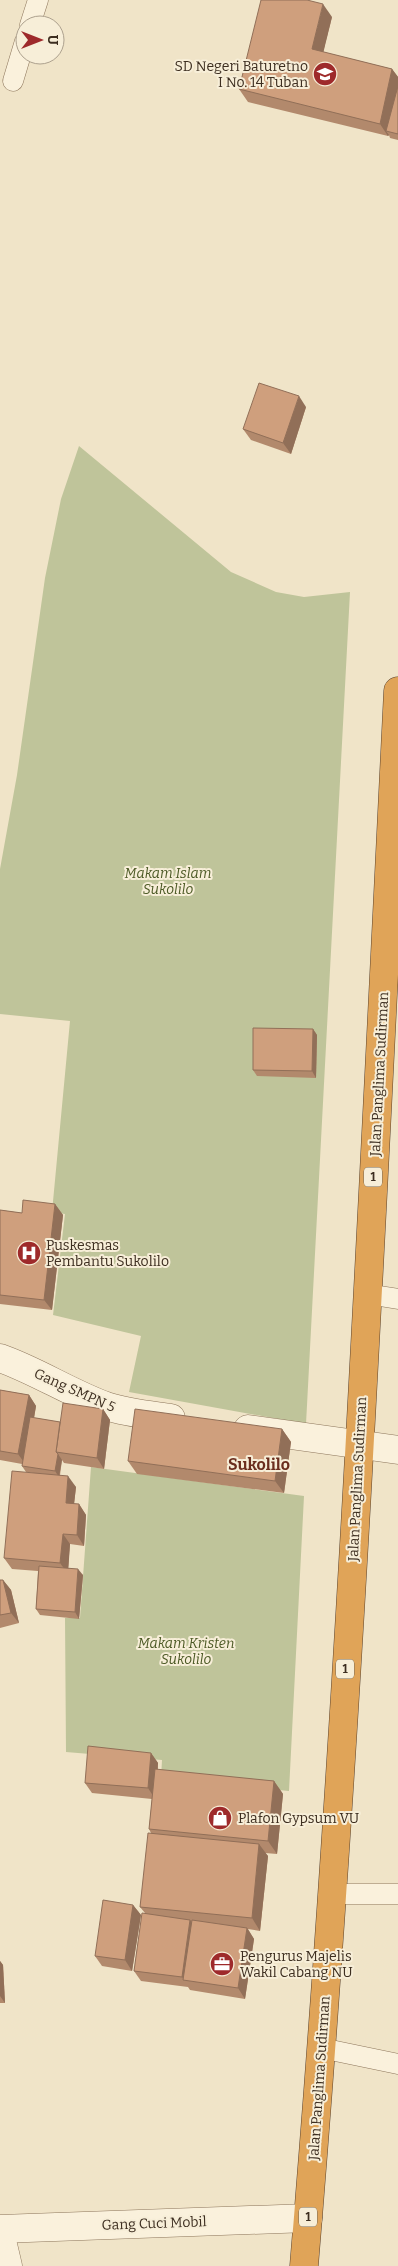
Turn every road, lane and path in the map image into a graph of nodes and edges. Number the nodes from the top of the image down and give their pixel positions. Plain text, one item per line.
1 (38, 0) edge
2 (33, 15) edge
3 (18, 65) edge
4 (13, 81) dead end
5 (398, 691) edge
6 (393, 910) edge
7 (367, 1294) junction
8 (398, 1299) edge
9 (0, 1358) edge
10 (193, 1421) edge
11 (222, 1426) edge
12 (359, 1445) junction
13 (398, 1450) edge
14 (332, 1894) junction
15 (398, 1894) edge
16 (321, 2048) junction
17 (398, 2064) edge
18 (308, 2218) junction
19 (0, 2230) edge
20 (8, 2266) edge
21 (304, 2266) edge

1 - 2 lane
3 - 4 lane
5 - 6 highway, Jalan Panglima Sudirman / 1
6 - 7 highway, Jalan Panglima Sudirman / 1
7 - 8 lane
7 - 12 highway, Jalan Panglima Sudirman / 1
9 - 10 street, Gang SMPN 5
11 - 12 street
12 - 13 street
12 - 14 highway, Jalan Panglima Sudirman / 1
14 - 15 lane
14 - 16 highway, Jalan Panglima Sudirman / 1
16 - 17 lane
16 - 18 highway, Jalan Panglima Sudirman / 1
18 - 19 street, Gang Cuci Mobil
18 - 21 highway, Jalan Panglima Sudirman / 1
19 - 20 street

